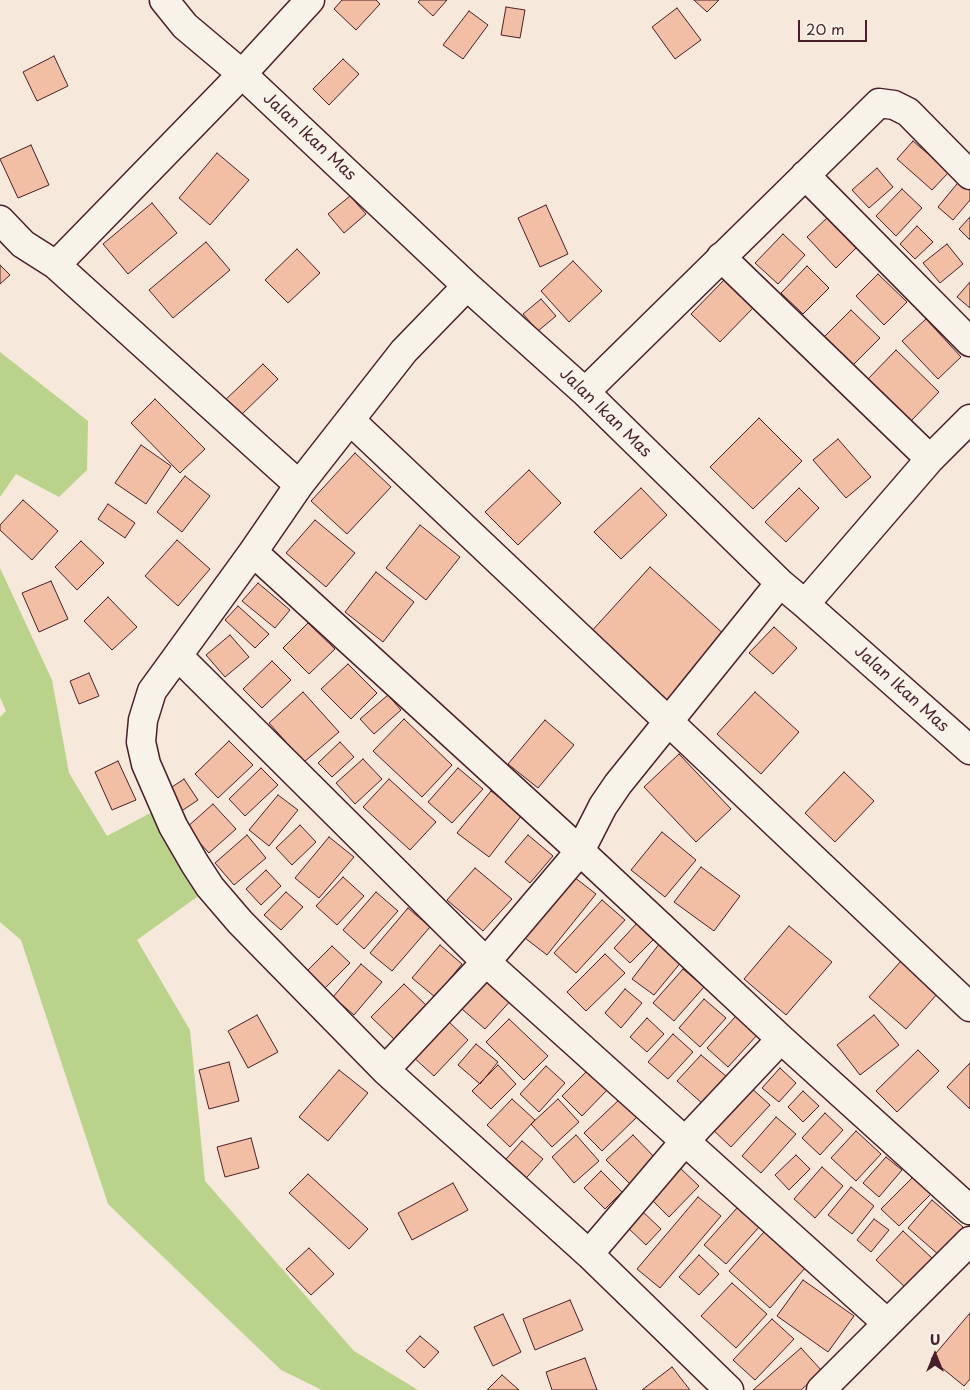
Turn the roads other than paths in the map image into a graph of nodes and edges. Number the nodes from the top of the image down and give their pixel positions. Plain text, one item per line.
1 (164, 0) edge
2 (310, 0) edge
3 (242, 74) junction
4 (970, 175) edge
5 (805, 176) junction
6 (0, 220) edge
7 (721, 257) junction
8 (56, 265) junction
9 (467, 286) junction
10 (970, 342) edge
11 (585, 392) junction
12 (970, 419) edge
13 (350, 420) junction
14 (930, 459) junction
15 (299, 485) junction
16 (253, 552) junction
17 (780, 583) junction
18 (805, 604) junction
19 (178, 656) junction
20 (669, 722) junction
21 (970, 750) edge
22 (580, 851) junction
23 (486, 962) junction
24 (970, 1007) edge
25 (781, 1039) junction
26 (385, 1070) junction
27 (685, 1141) junction
28 (970, 1210) edge
29 (970, 1241) edge
30 (589, 1254) junction
31 (887, 1323) junction
32 (729, 1390) edge
33 (821, 1390) edge

1 - 3 street, Jalan Ikan Mas
2 - 3 street
3 - 8 street
3 - 9 street, Jalan Ikan Mas
4 - 5 street
5 - 7 street
5 - 10 street
6 - 8 street
7 - 11 street
7 - 14 street
8 - 15 street
9 - 11 street, Jalan Ikan Mas
9 - 13 street
11 - 17 street, Jalan Ikan Mas
12 - 14 street
13 - 15 street
13 - 20 street
14 - 18 street
15 - 16 street
16 - 19 street
16 - 22 street
17 - 18 street, Jalan Ikan Mas
17 - 20 street
18 - 21 street, Jalan Ikan Mas
19 - 23 street
19 - 26 street
20 - 22 street
20 - 24 street
22 - 23 street
22 - 25 street
23 - 26 street
23 - 27 street
25 - 27 street
25 - 28 street
26 - 30 street
27 - 30 street
27 - 31 street
29 - 31 street
30 - 32 street
31 - 33 street

